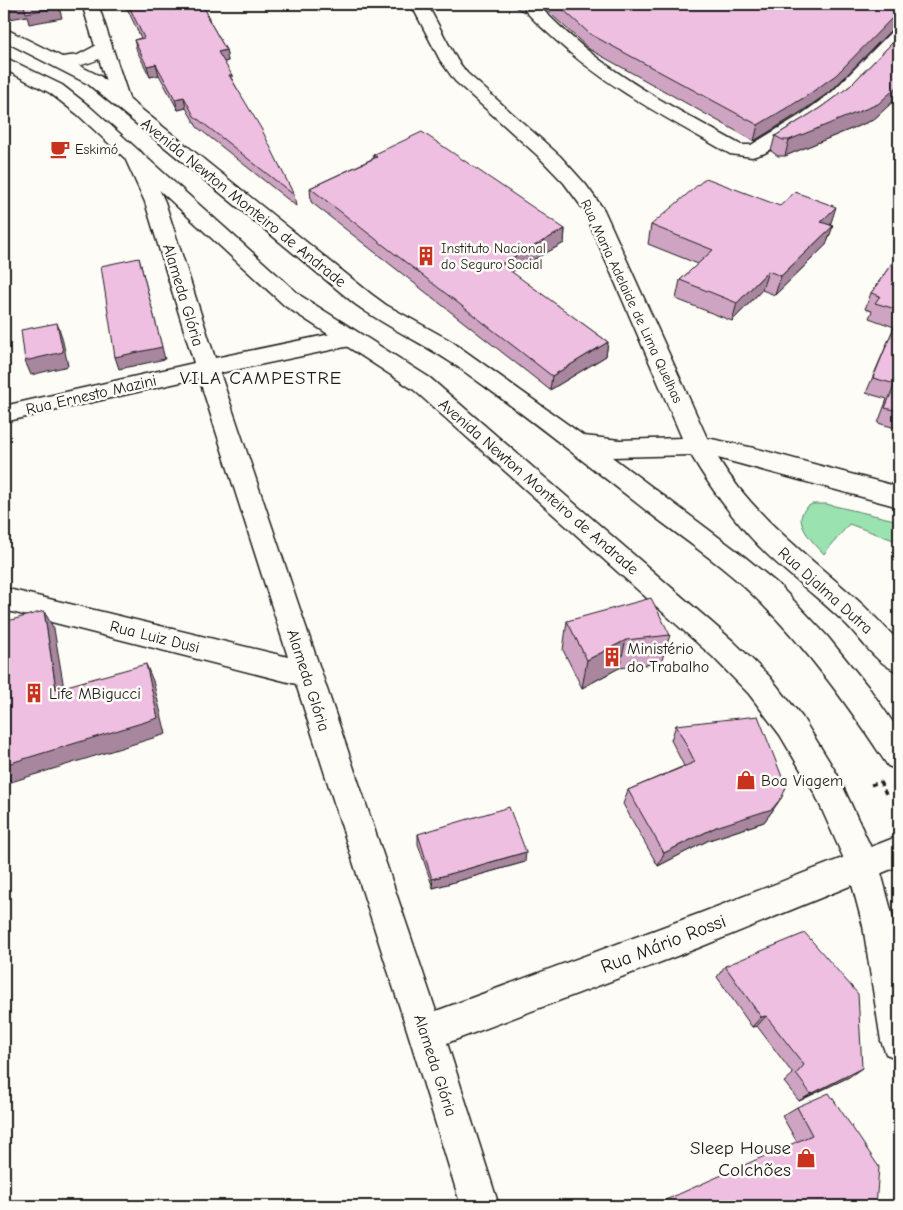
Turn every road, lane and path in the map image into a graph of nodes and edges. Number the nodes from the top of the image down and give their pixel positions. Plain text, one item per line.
1 (90, 4) edge
2 (419, 4) edge
3 (538, 6) edge
4 (899, 34) edge
5 (4, 35) edge
6 (104, 47) junction
7 (4, 62) edge
8 (60, 62) junction
9 (121, 101) junction
10 (134, 156) junction
11 (350, 338) junction
12 (207, 368) junction
13 (4, 414) edge
14 (578, 444) junction
15 (698, 446) junction
16 (899, 497) edge
17 (752, 521) joint
18 (4, 598) edge
19 (899, 660) edge
20 (307, 674) junction
21 (899, 756) edge
22 (871, 784) dead end
23 (886, 794) dead end
24 (899, 851) edge
25 (863, 865) junction
26 (426, 1033) junction
27 (899, 1041) edge
28 (480, 1206) edge

1 - 6 street
2 - 15 street, Rua Maria Adelaide de Lima Quelhas
3 - 4 street
5 - 8 street, Avenida Newton Monteiro de Andrade
6 - 8 street
6 - 9 street
7 - 10 street, Avenida Newton Monteiro de Andrade
8 - 9 street, Avenida Newton Monteiro de Andrade
9 - 14 street, Avenida Newton Monteiro de Andrade
10 - 11 street, Avenida Newton Monteiro de Andrade
10 - 12 street, Alameda Glória
11 - 12 street, Rua Ernesto Mazini
11 - 25 street, Avenida Newton Monteiro de Andrade
12 - 13 street, Rua Ernesto Mazini
12 - 20 street, Alameda Glória
14 - 15 street
14 - 21 street, Avenida Newton Monteiro de Andrade
15 - 16 street
15 - 17 street, Rua Maria Adelaide de Lima Quelhas
17 - 19 street, Rua Djalma Dutra
18 - 20 street, Rua Luiz Dusi
20 - 26 street, Alameda Glória
22 - 23 path
24 - 25 street, Rua Mário Rossi
25 - 26 street, Rua Mário Rossi
25 - 27 street, Avenida Newton Monteiro de Andrade
26 - 28 street, Alameda Glória

